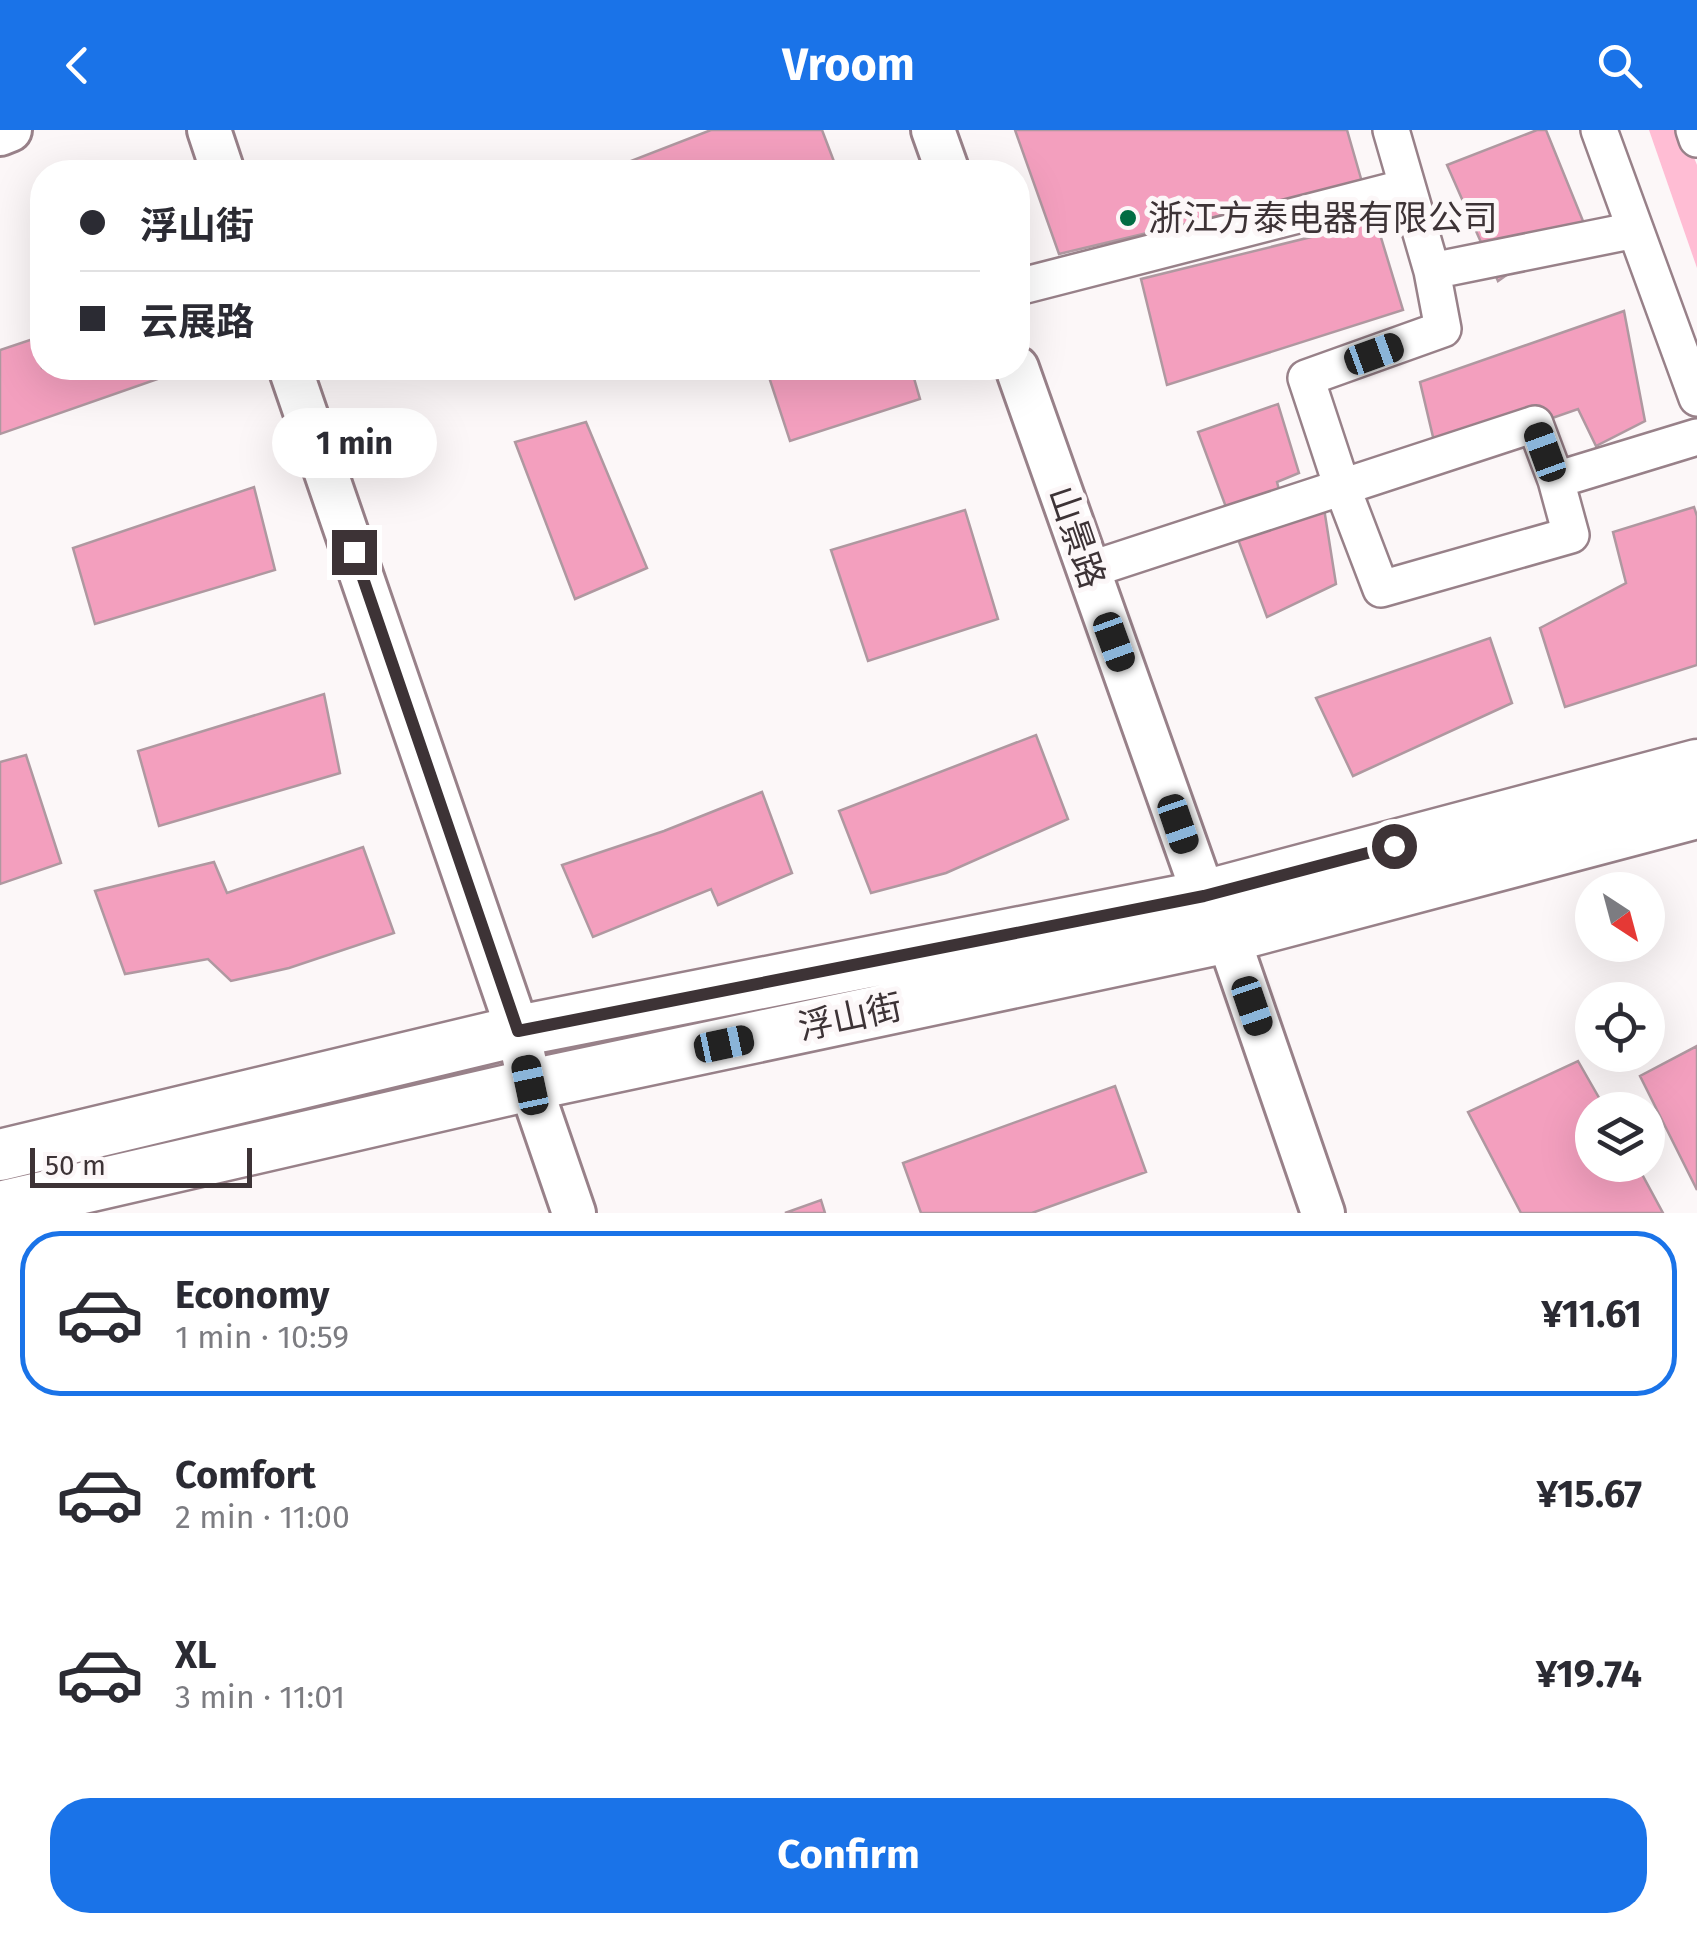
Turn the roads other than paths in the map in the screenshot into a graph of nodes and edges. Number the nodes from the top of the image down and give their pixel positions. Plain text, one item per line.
1 (10, 130) edge
2 (209, 130) edge
3 (933, 130) edge
4 (1390, 130) edge
5 (1599, 130) edge
6 (1694, 130) edge
7 (0, 134) edge
8 (1697, 139) edge
9 (220, 160) edge
10 (944, 160) edge
11 (1407, 187) junction
12 (1635, 230) junction
13 (1432, 271) junction
14 (1030, 284) edge
15 (294, 380) edge
16 (1021, 380) edge
17 (1697, 398) edge
18 (1697, 436) edge
19 (1556, 480) junction
20 (1342, 487) junction
21 (1088, 570) junction
22 (1697, 765) edge
23 (1697, 813) edge
24 (1216, 917) junction
25 (518, 1031) junction
26 (530, 1085) junction
27 (0, 1155) edge
28 (0, 1207) edge
29 (574, 1213) edge
30 (1322, 1213) edge

1 - 7 street
2 - 9 street
3 - 10 street
4 - 11 street
5 - 12 street
6 - 8 street
11 - 13 street
11 - 14 street
12 - 13 street
12 - 17 street
13 - 20 street
15 - 25 street
16 - 21 street, 山景路
18 - 19 street
19 - 20 street
19 - 20 street
20 - 21 street
21 - 24 street, 山景路
22 - 24 main road, 浮山街
23 - 24 main road, 浮山街
24 - 25 main road, 浮山街
24 - 26 main road, 浮山街
24 - 30 street, 山景路
25 - 26 street
25 - 27 main road, 浮山街
26 - 28 main road, 浮山街
26 - 29 street

